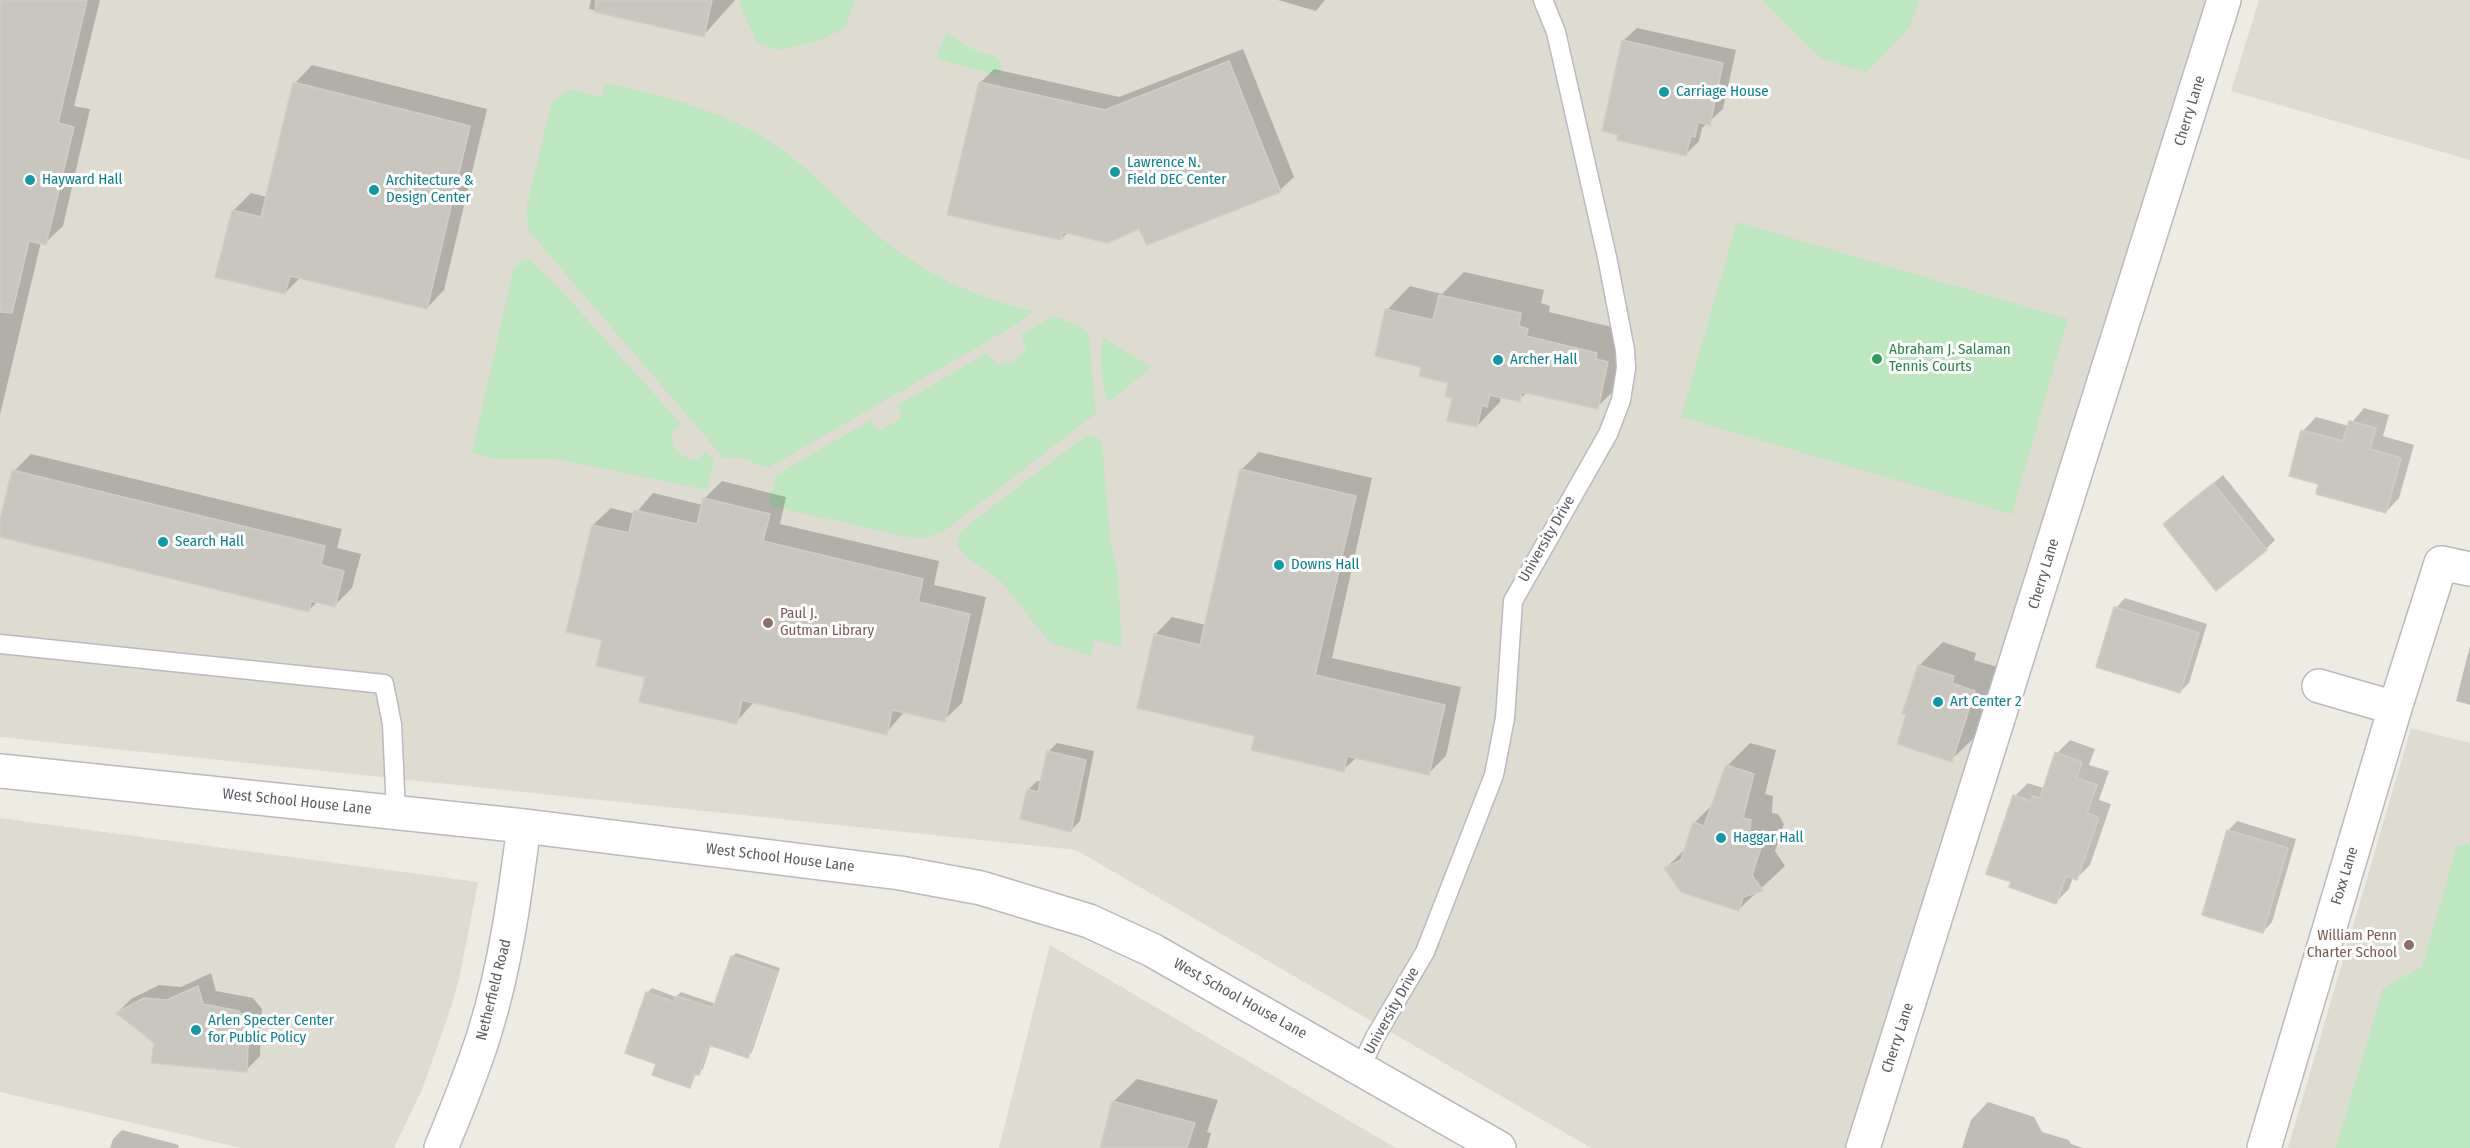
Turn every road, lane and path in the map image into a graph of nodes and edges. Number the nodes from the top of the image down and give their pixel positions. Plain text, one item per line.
1 (1543, 0) edge
2 (2224, 0) edge
3 (2470, 569) edge
4 (0, 644) edge
5 (2319, 686) dead end
6 (2395, 708) junction
7 (0, 771) edge
8 (396, 812) junction
9 (524, 826) junction
10 (1361, 1067) junction
11 (441, 1148) edge
12 (1499, 1148) edge
13 (1863, 1148) edge
14 (2264, 1148) edge

1 - 10 lane, University Drive
2 - 13 street, Cherry Lane
3 - 6 street, Foxx Lane
4 - 8 lane
5 - 6 street
6 - 14 street, Foxx Lane
7 - 8 street, West School House Lane
8 - 9 street, West School House Lane
9 - 10 street, West School House Lane
9 - 11 street, Netherfield Road
10 - 12 street, West School House Lane

